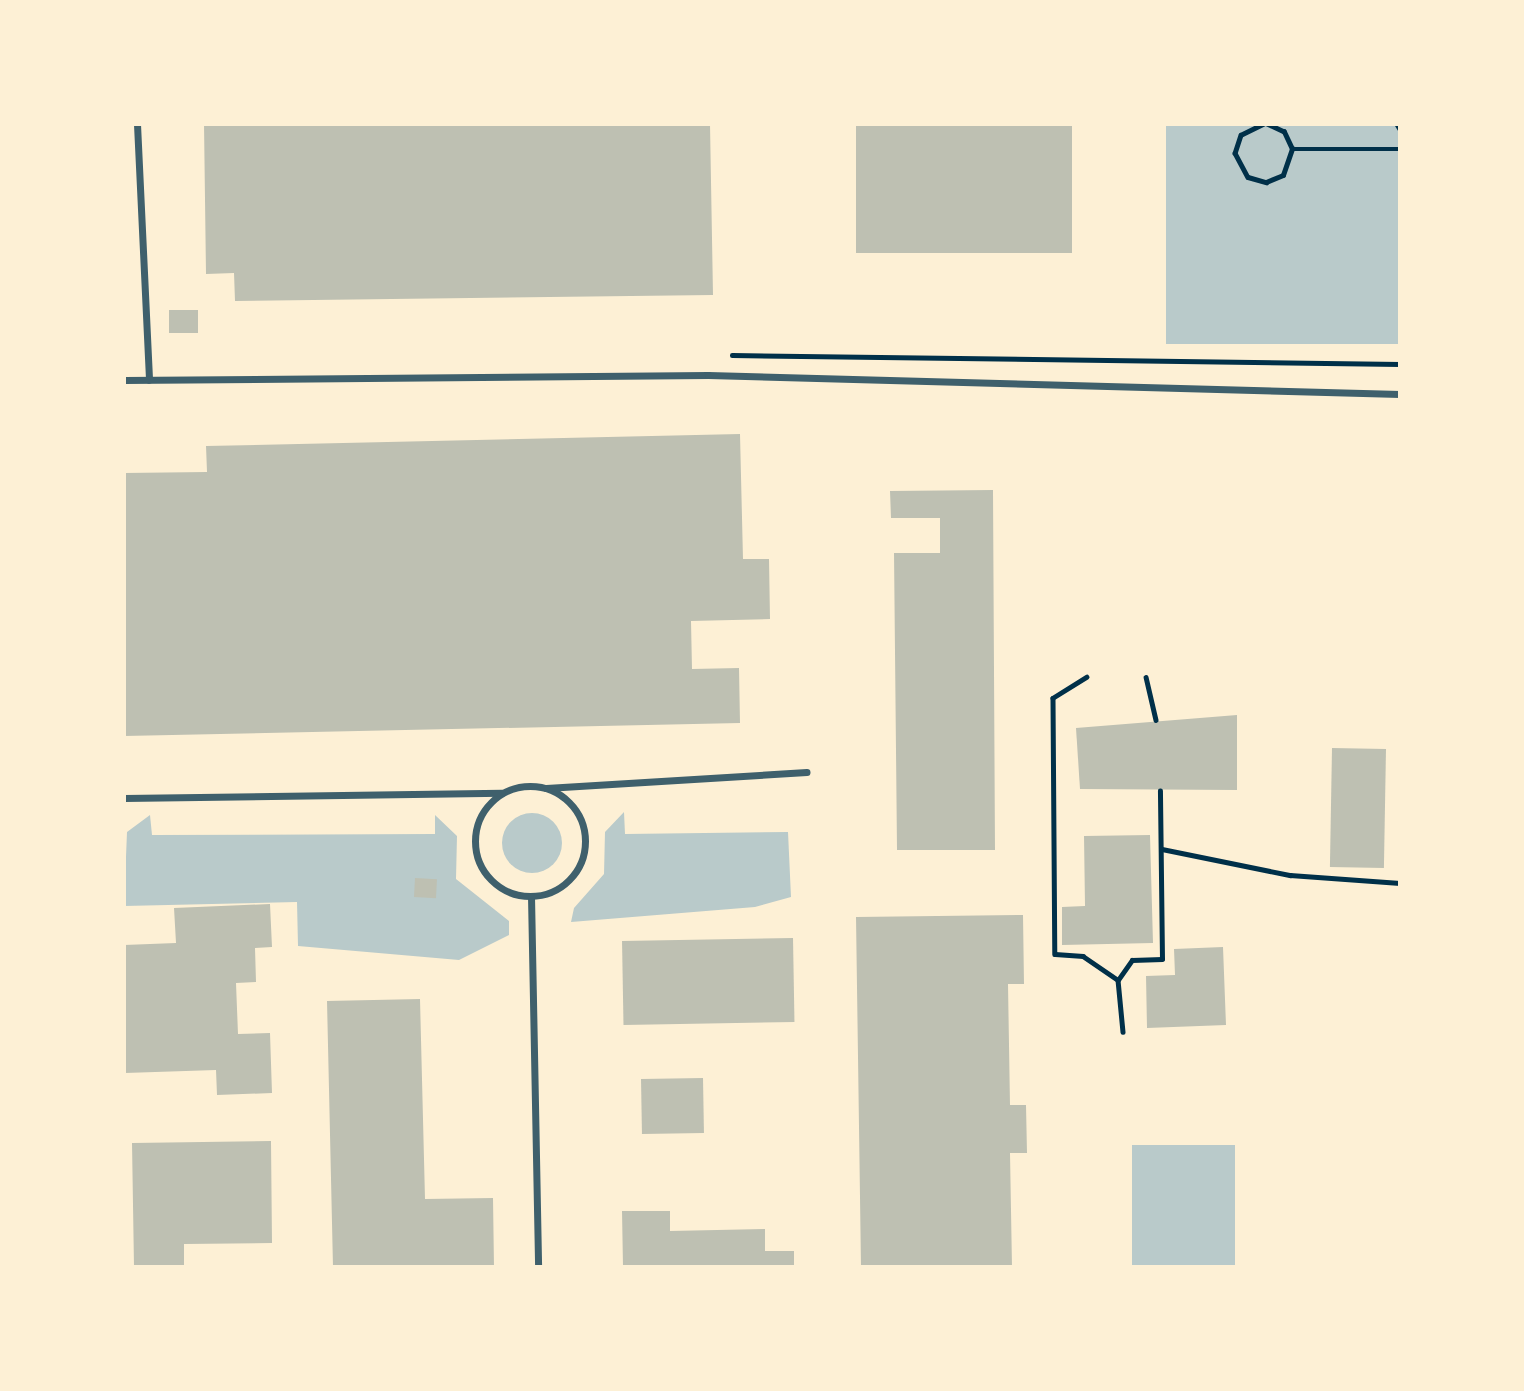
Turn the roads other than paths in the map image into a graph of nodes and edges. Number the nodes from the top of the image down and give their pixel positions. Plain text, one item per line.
1 (138, 124) edge
2 (124, 380) edge
3 (149, 380) junction
4 (1400, 394) edge
5 (807, 772) dead end
6 (545, 788) junction
7 (502, 793) junction
8 (124, 798) edge
9 (531, 897) junction
10 (538, 1267) edge

1 - 3 street
2 - 3 street
3 - 4 street
5 - 6 street
6 - 7 street
6 - 9 street
7 - 8 street
7 - 9 street
9 - 10 street

